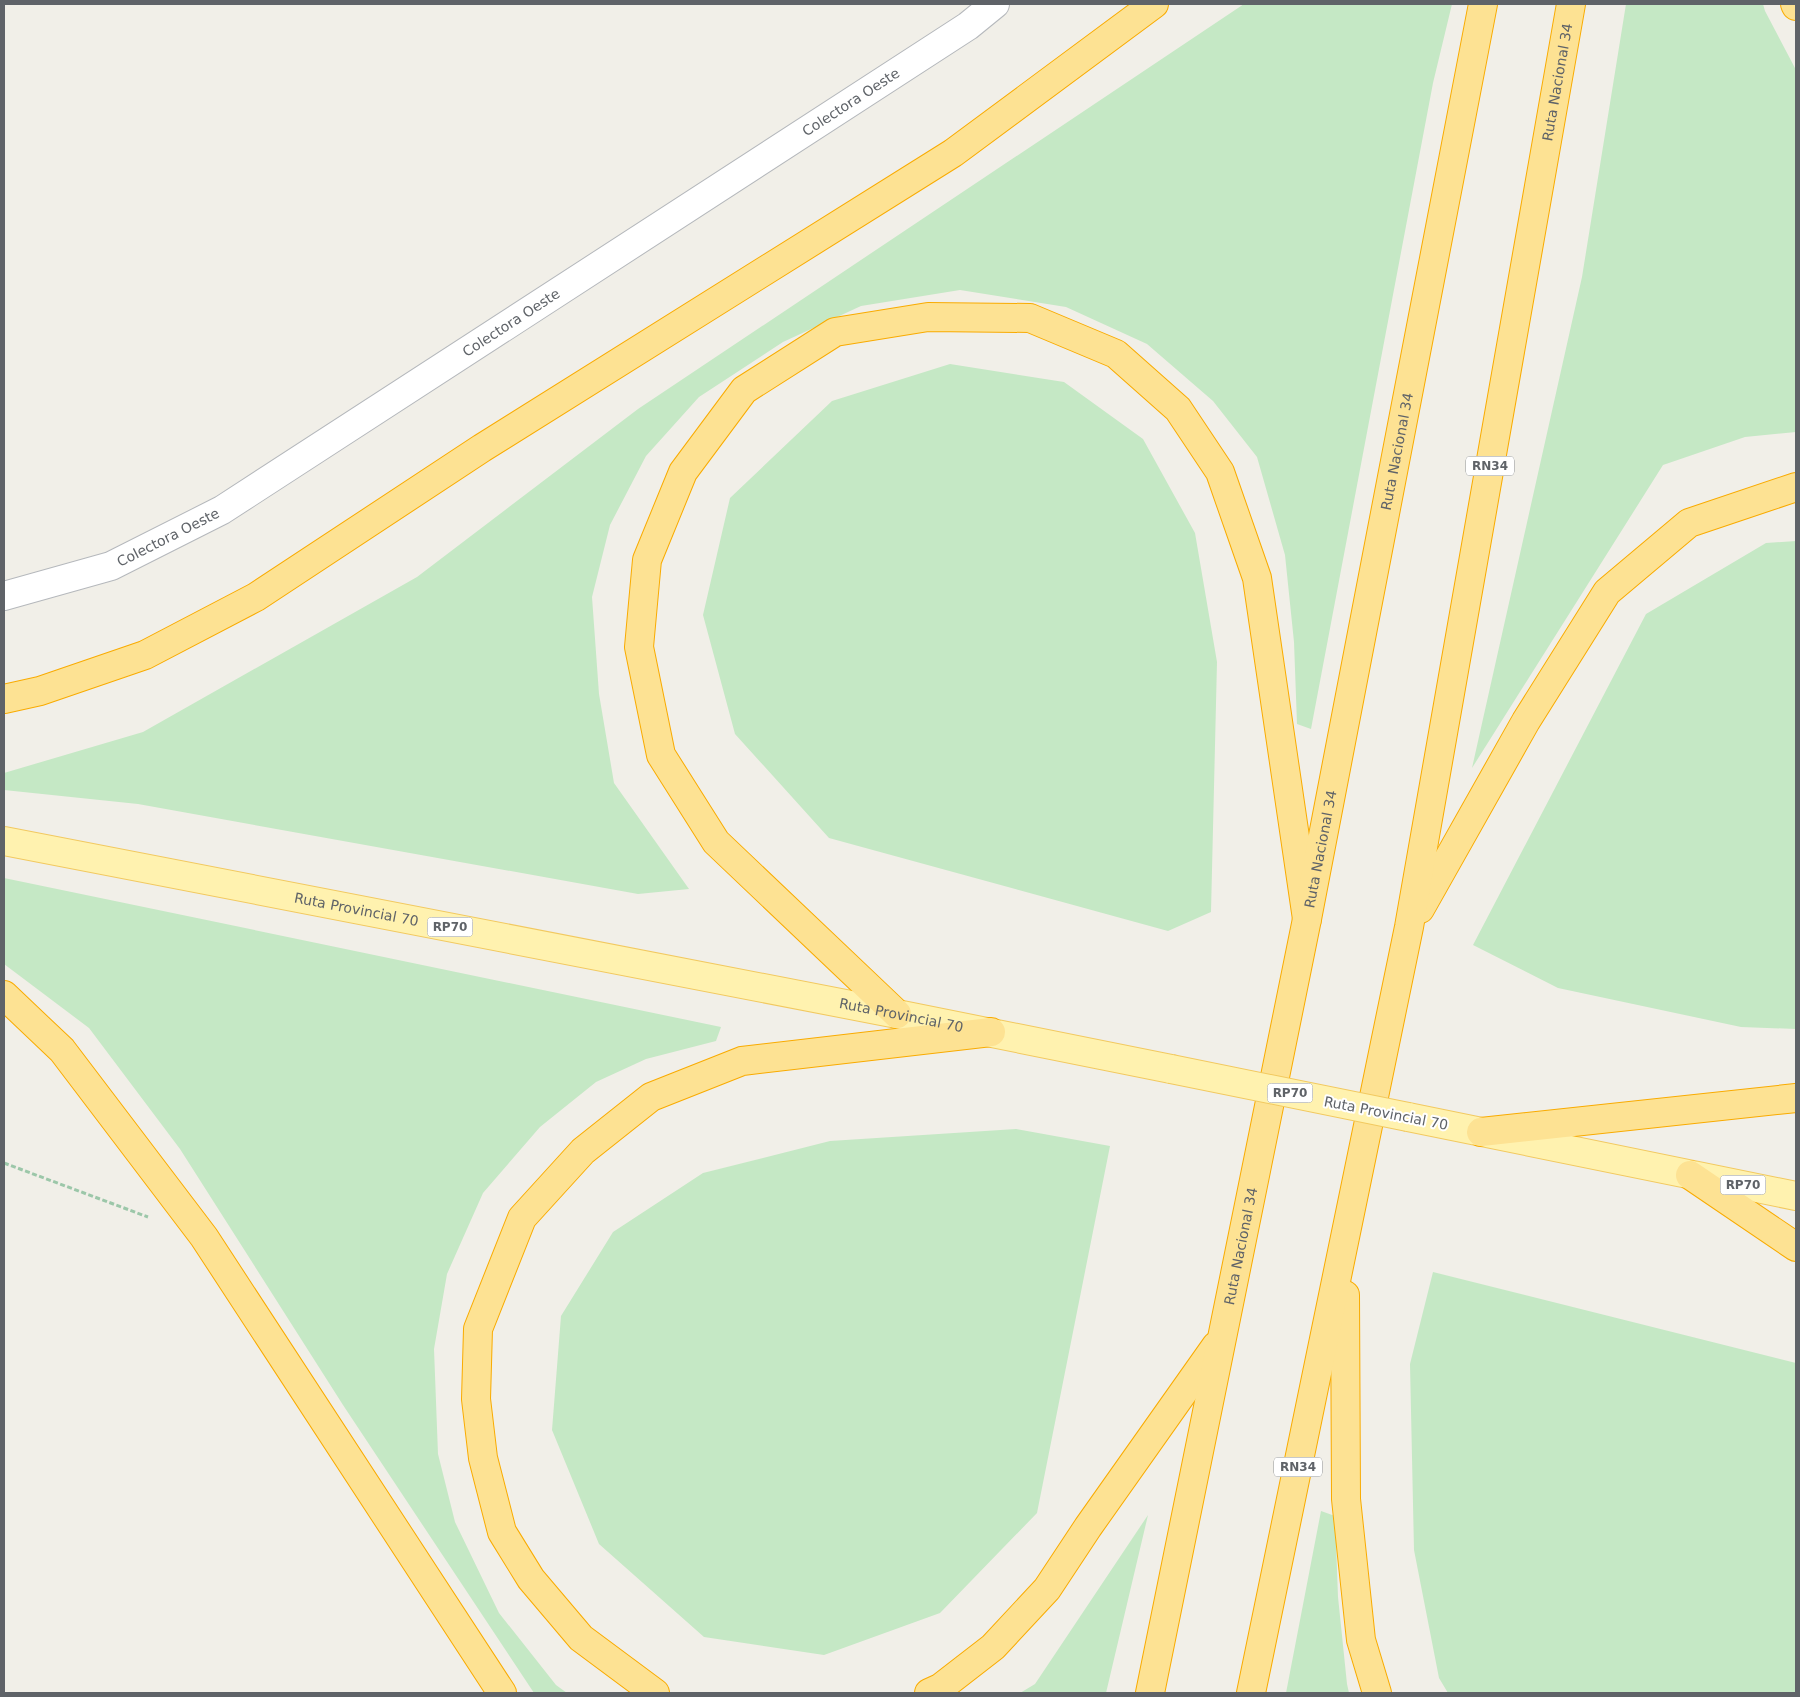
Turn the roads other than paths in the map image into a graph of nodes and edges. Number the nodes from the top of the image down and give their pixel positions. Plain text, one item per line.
1 (995, 4) edge
2 (1154, 4) edge
3 (1482, 4) edge
4 (1571, 4) edge
5 (1796, 487) edge
6 (4, 596) edge
7 (4, 700) edge
8 (4, 841) edge
9 (1307, 919) junction
10 (1410, 928) junction
11 (4, 995) edge
12 (897, 1014) junction
13 (991, 1032) junction
14 (1796, 1098) edge
15 (1481, 1132) junction
16 (1690, 1175) junction
17 (1796, 1196) edge
18 (1344, 1241) junction
19 (1796, 1247) edge
20 (1223, 1336) junction
21 (502, 1693) edge
22 (655, 1693) edge
23 (929, 1693) edge
24 (1150, 1693) edge
25 (1251, 1693) edge
26 (1377, 1693) edge

1 - 6 street, Colectora Oeste
2 - 7 highway
3 - 9 highway, Ruta Nacional 34
4 - 10 highway, Ruta Nacional 34 / RN34
5 - 10 highway
8 - 12 main road, Ruta Provincial 70 / RP70
9 - 12 highway
9 - 20 highway, Ruta Nacional 34
10 - 18 highway, Ruta Nacional 34 / RN34
11 - 21 highway
12 - 13 main road, Ruta Provincial 70 / RP70
13 - 15 main road, Ruta Provincial 70 / RP70, bridge
13 - 22 highway
14 - 15 highway
15 - 16 main road, Ruta Provincial 70 / RP70
16 - 17 main road, Ruta Provincial 70 / RP70
16 - 19 highway
18 - 25 highway, Ruta Nacional 34 / RN34
18 - 26 highway
20 - 23 highway
20 - 24 highway, Ruta Nacional 34

